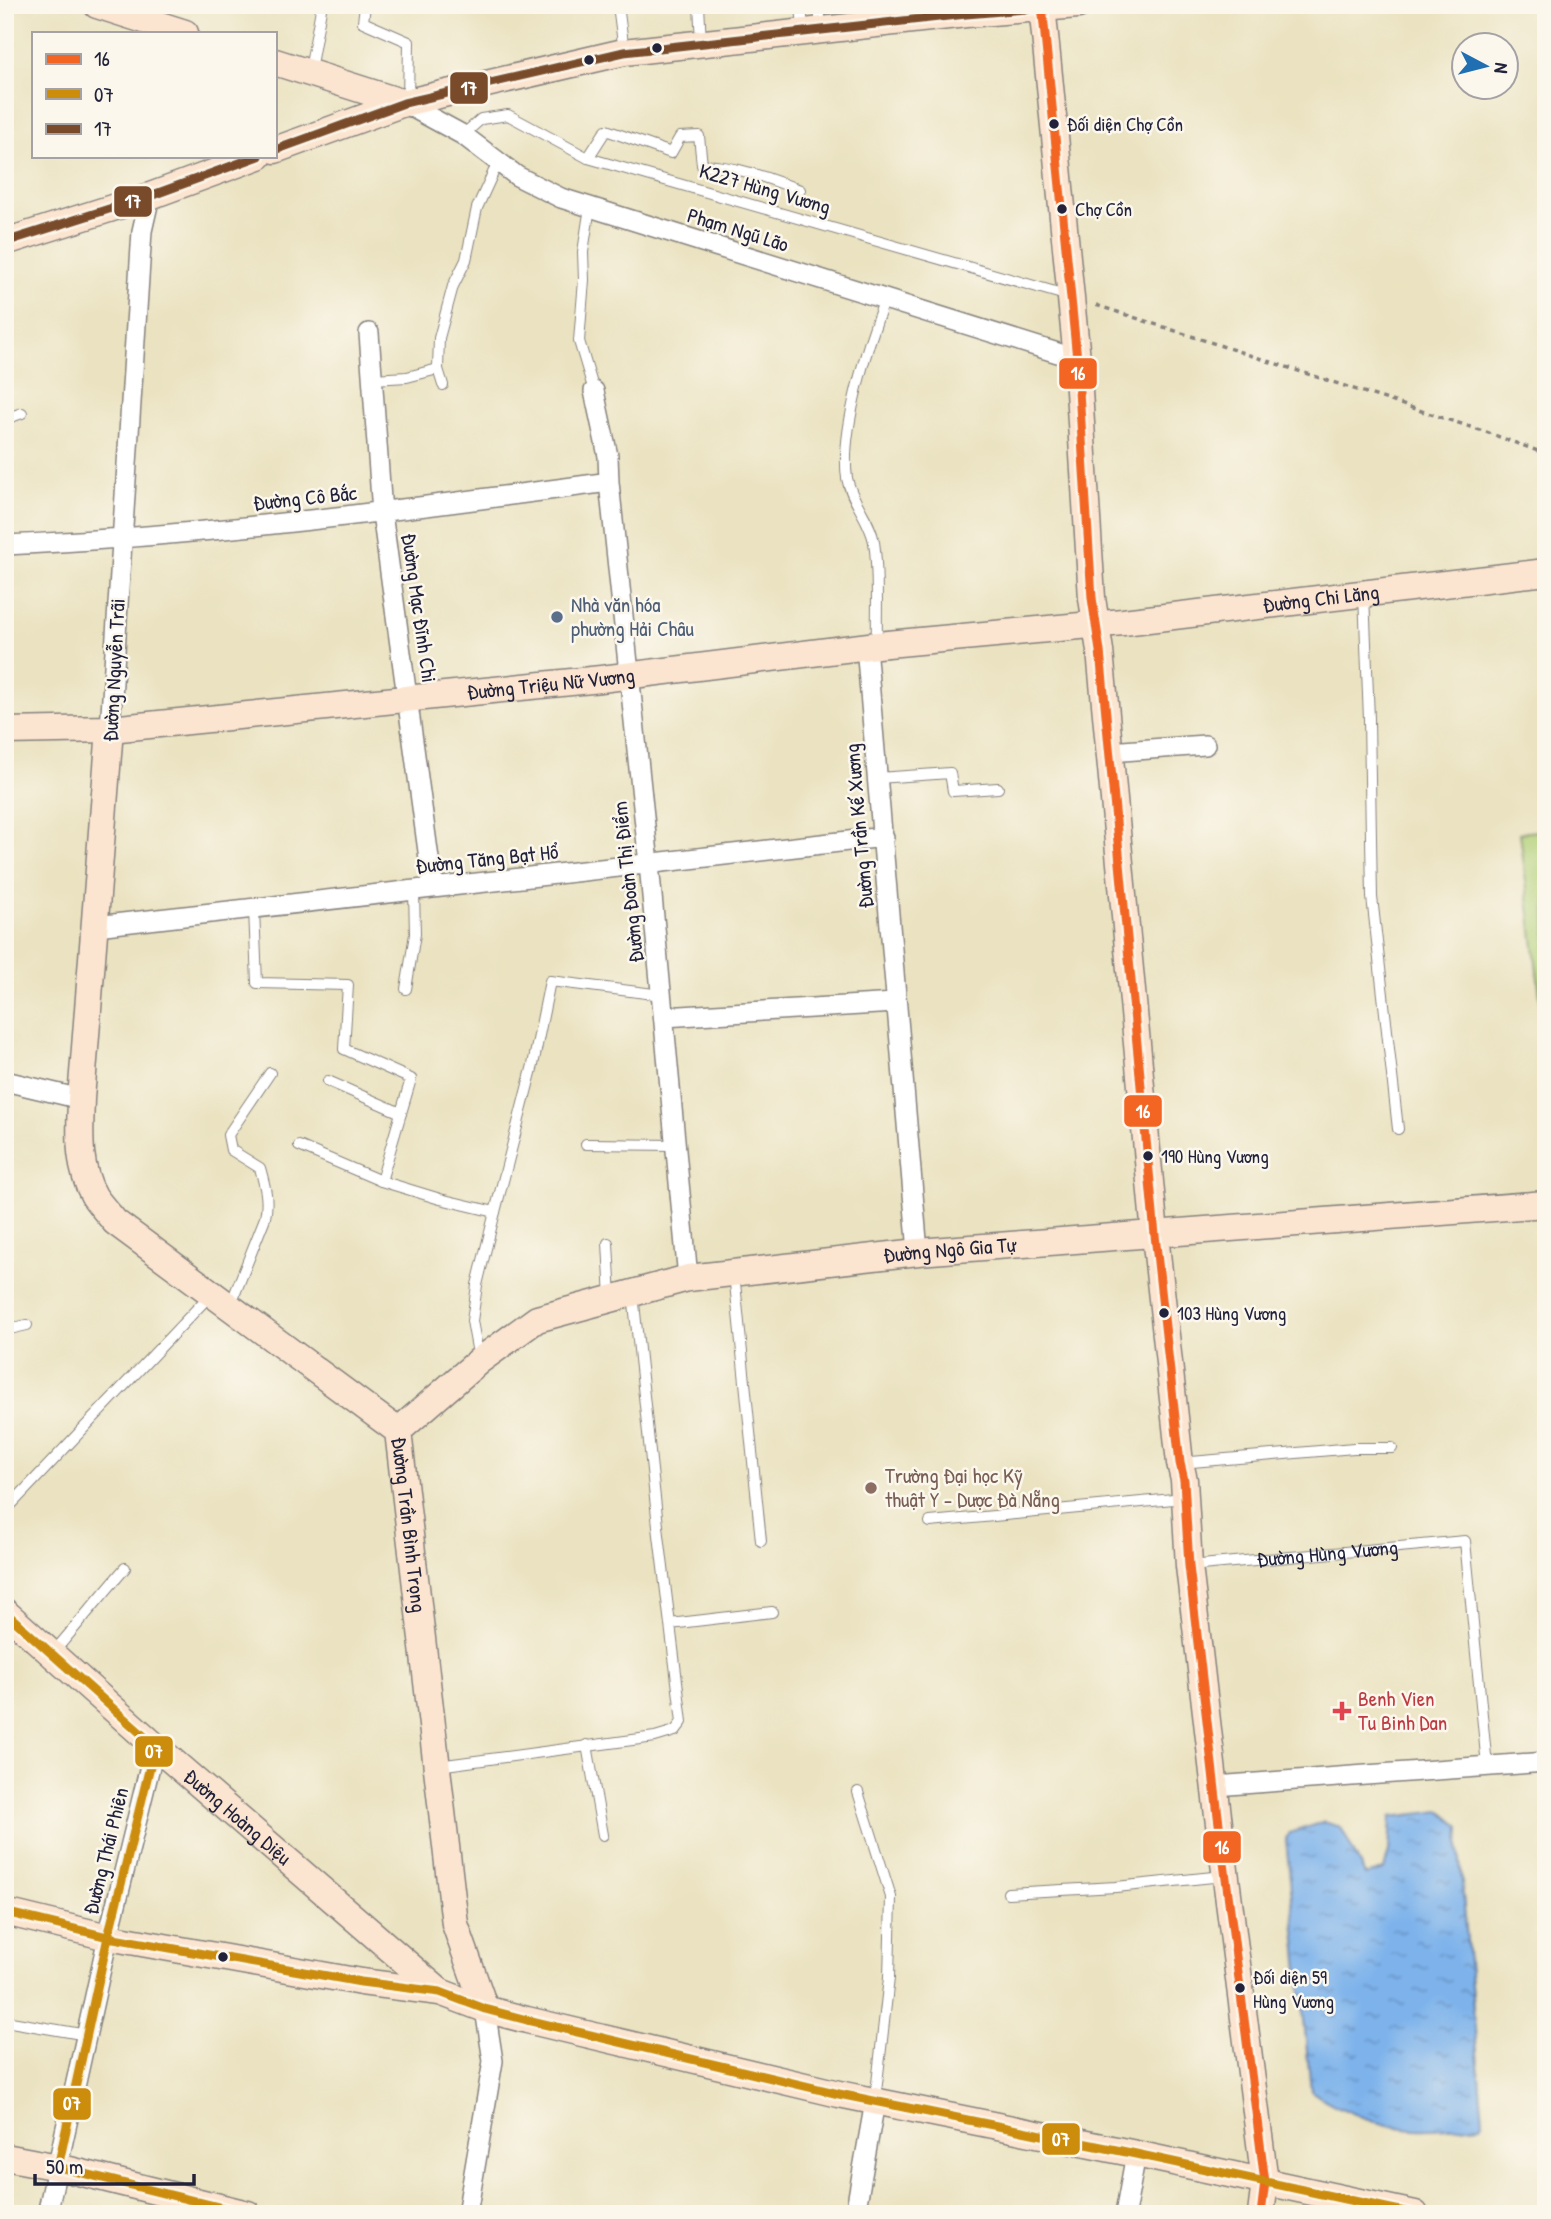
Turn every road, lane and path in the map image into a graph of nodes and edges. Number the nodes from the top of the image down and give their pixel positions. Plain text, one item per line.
1 (97, 5) edge
2 (365, 5) edge
3 (618, 5) edge
4 (699, 5) edge
5 (801, 5) edge
6 (1078, 5) edge
7 (1042, 6) edge
8 (321, 9) dead end
9 (814, 22) edge
10 (182, 32) edge
11 (701, 43) junction
12 (624, 52) junction
13 (276, 62) edge
14 (309, 74) junction
15 (406, 103) junction
16 (463, 135) junction
17 (276, 150) edge
18 (253, 158) edge
19 (588, 158) junction
20 (498, 162) junction
21 (800, 190) dead end
22 (150, 195) junction
23 (590, 207) junction
24 (5, 242) edge
25 (1069, 296) junction
26 (885, 299) junction
27 (369, 333) dead end
28 (1077, 359) junction
29 (438, 369) junction
30 (373, 379) junction
31 (443, 385) dead end
32 (594, 391) joint
33 (22, 413) dead end
34 (5, 419) edge
35 (1546, 454) edge
36 (609, 482) junction
37 (382, 513) junction
38 (121, 540) junction
39 (5, 545) edge
40 (1546, 572) edge
41 (1364, 593) junction
42 (1096, 625) junction
43 (872, 645) junction
44 (629, 676) junction
45 (408, 698) junction
46 (110, 729) junction
47 (5, 730) edge
48 (1205, 745) dead end
49 (1109, 752) junction
50 (878, 778) junction
51 (998, 788) dead end
52 (884, 838) junction
53 (649, 864) junction
54 (424, 889) junction
55 (254, 909) junction
56 (96, 926) junction
57 (406, 989) dead end
58 (662, 995) junction
59 (895, 1003) junction
60 (664, 1017) junction
61 (271, 1073) dead end
62 (5, 1081) edge
63 (328, 1082) dead end
64 (81, 1099) junction
65 (401, 1113) junction
66 (1398, 1129) dead end
67 (79, 1144) joint
68 (586, 1144) dead end
69 (676, 1145) junction
70 (299, 1146) dead end
71 (381, 1181) junction
72 (1546, 1204) edge
73 (495, 1212) junction
74 (1155, 1235) junction
75 (608, 1243) dead end
76 (918, 1252) junction
77 (734, 1273) junction
78 (688, 1278) junction
79 (622, 1296) junction
80 (221, 1299) junction
81 (27, 1325) dead end
82 (5, 1330) edge
83 (480, 1361) junction
84 (398, 1431) junction
85 (1392, 1448) dead end
86 (1180, 1463) junction
87 (1185, 1498) junction
88 (5, 1511) edge
89 (930, 1522) dead end
90 (761, 1541) dead end
91 (1189, 1566) junction
92 (125, 1568) dead end
93 (5, 1612) edge
94 (772, 1612) dead end
95 (670, 1624) junction
96 (52, 1655) junction
97 (155, 1745) junction
98 (587, 1745) junction
99 (1546, 1762) edge
100 (438, 1766) junction
101 (1486, 1766) junction
102 (1215, 1786) junction
103 (858, 1792) dead end
104 (603, 1835) dead end
105 (1226, 1876) junction
106 (1008, 1893) dead end
107 (5, 1912) edge
108 (108, 1937) junction
109 (382, 1941) junction
110 (361, 1982) junction
111 (440, 1992) junction
112 (485, 2009) junction
113 (5, 2021) edge
114 (87, 2035) junction
115 (875, 2102) junction
116 (1136, 2154) junction
117 (5, 2157) edge
118 (58, 2167) junction
119 (1265, 2182) junction
120 (47, 2214) edge
121 (248, 2214) edge
122 (467, 2214) edge
123 (855, 2214) edge
124 (1125, 2214) edge
125 (1261, 2214) edge
126 (1415, 2214) edge

1 - 10 street
2 - 15 lane
3 - 12 lane
4 - 11 lane
5 - 9 lane
6 - 7 street
7 - 9 street
7 - 25 street
8 - 14 lane
9 - 11 street
11 - 12 street
12 - 15 street
13 - 14 street
14 - 15 street
15 - 16 street, Phạm Ngũ Lão
15 - 17 street
16 - 19 lane, K227 Hùng Vương
16 - 20 street, Phạm Ngũ Lão
18 - 22 street
19 - 21 lane
19 - 25 lane, K227 Hùng Vương
20 - 23 street, Phạm Ngũ Lão
20 - 29 lane
22 - 24 street
22 - 38 street, Đường Nguyễn Trãi
23 - 26 street, Phạm Ngũ Lão
23 - 32 lane
25 - 28 street
25 - 35 path
26 - 28 street, Phạm Ngũ Lão
26 - 43 lane
27 - 30 street, Đường Mạc Đĩnh Chi
28 - 42 street
29 - 30 lane
29 - 31 lane
30 - 37 street, Đường Mạc Đĩnh Chi
32 - 36 street, Đường Đoàn Thị Điểm
33 - 34 lane
36 - 37 street, Đường Cô Bắc
36 - 44 street, Đường Đoàn Thị Điểm
37 - 38 street, Đường Cô Bắc
37 - 45 street, Đường Mạc Đĩnh Chi
38 - 39 street, Đường Cô Bắc
38 - 46 street, Đường Nguyễn Trãi
40 - 41 street, Đường Chi Lăng
41 - 42 street, Đường Chi Lăng
41 - 66 lane
42 - 43 street, Đường Triệu Nữ Vương
42 - 49 street
43 - 44 street, Đường Triệu Nữ Vương
43 - 50 street, Đường Trần Kế Xương
44 - 45 street, Đường Triệu Nữ Vương
44 - 53 street, Đường Đoàn Thị Điểm
45 - 46 street, Đường Triệu Nữ Vương
45 - 54 street, Đường Mạc Đĩnh Chi
46 - 47 street, Đường Triệu Nữ Vương
46 - 56 street, Đường Nguyễn Trãi
48 - 49 street
49 - 74 street
50 - 51 lane
50 - 52 street, Đường Trần Kế Xương
52 - 53 street, Đường Tăng Bạt Hổ
52 - 59 street, Đường Trần Kế Xương
53 - 54 street, Đường Tăng Bạt Hổ
53 - 58 street, Đường Đoàn Thị Điểm
54 - 55 street, Đường Tăng Bạt Hổ
54 - 57 lane
55 - 56 street, Đường Tăng Bạt Hổ
55 - 65 lane
56 - 64 street, Đường Nguyễn Trãi
58 - 60 street, Đường Đoàn Thị Điểm
58 - 73 lane
59 - 60 street
59 - 76 street, Đường Trần Kế Xương
60 - 69 street, Đường Đoàn Thị Điểm
61 - 80 lane
62 - 64 street
63 - 65 lane
64 - 67 street, Đường Nguyễn Trãi
65 - 71 lane
67 - 80 street, Đường Trần Bình Trọng
68 - 69 lane
69 - 78 street, Đường Đoàn Thị Điểm
70 - 71 lane
71 - 73 lane
72 - 74 street, Đường Ngô Gia Tự
73 - 83 lane
74 - 76 street, Đường Ngô Gia Tự
74 - 86 street
75 - 79 lane
76 - 77 street, Đường Ngô Gia Tự
77 - 78 street, Đường Ngô Gia Tự
77 - 90 lane
78 - 79 street, Đường Ngô Gia Tự
79 - 83 street, Đường Ngô Gia Tự
79 - 95 lane
80 - 84 street, Đường Trần Bình Trọng
80 - 88 lane
81 - 82 lane
83 - 84 street, Đường Ngô Gia Tự
84 - 100 street, Đường Trần Bình Trọng
85 - 86 lane
86 - 87 street
87 - 89 lane
87 - 91 street
91 - 101 lane, Đường Hùng Vương
91 - 102 street
92 - 96 lane
93 - 96 street, Đường Hoàng Diệu
94 - 95 lane
95 - 98 lane
96 - 97 street, Đường Hoàng Diệu
97 - 108 street, Đường Thái Phiên
97 - 109 street, Đường Hoàng Diệu
98 - 100 lane
98 - 104 lane
99 - 101 street
100 - 112 street, Đường Trần Bình Trọng
101 - 102 street
102 - 105 street
103 - 115 lane
105 - 106 lane
105 - 119 street
107 - 108 street
108 - 110 street
108 - 114 street, Đường Thái Phiên
109 - 110 street
109 - 111 street, Đường Hoàng Diệu
110 - 111 street
111 - 112 street
112 - 115 street
112 - 122 street
113 - 114 lane
114 - 118 street, Đường Thái Phiên
115 - 116 street
115 - 123 street
116 - 119 street
116 - 124 street
117 - 118 street
118 - 120 street, Đường Thái Phiên
118 - 121 street
119 - 125 street
119 - 126 street

